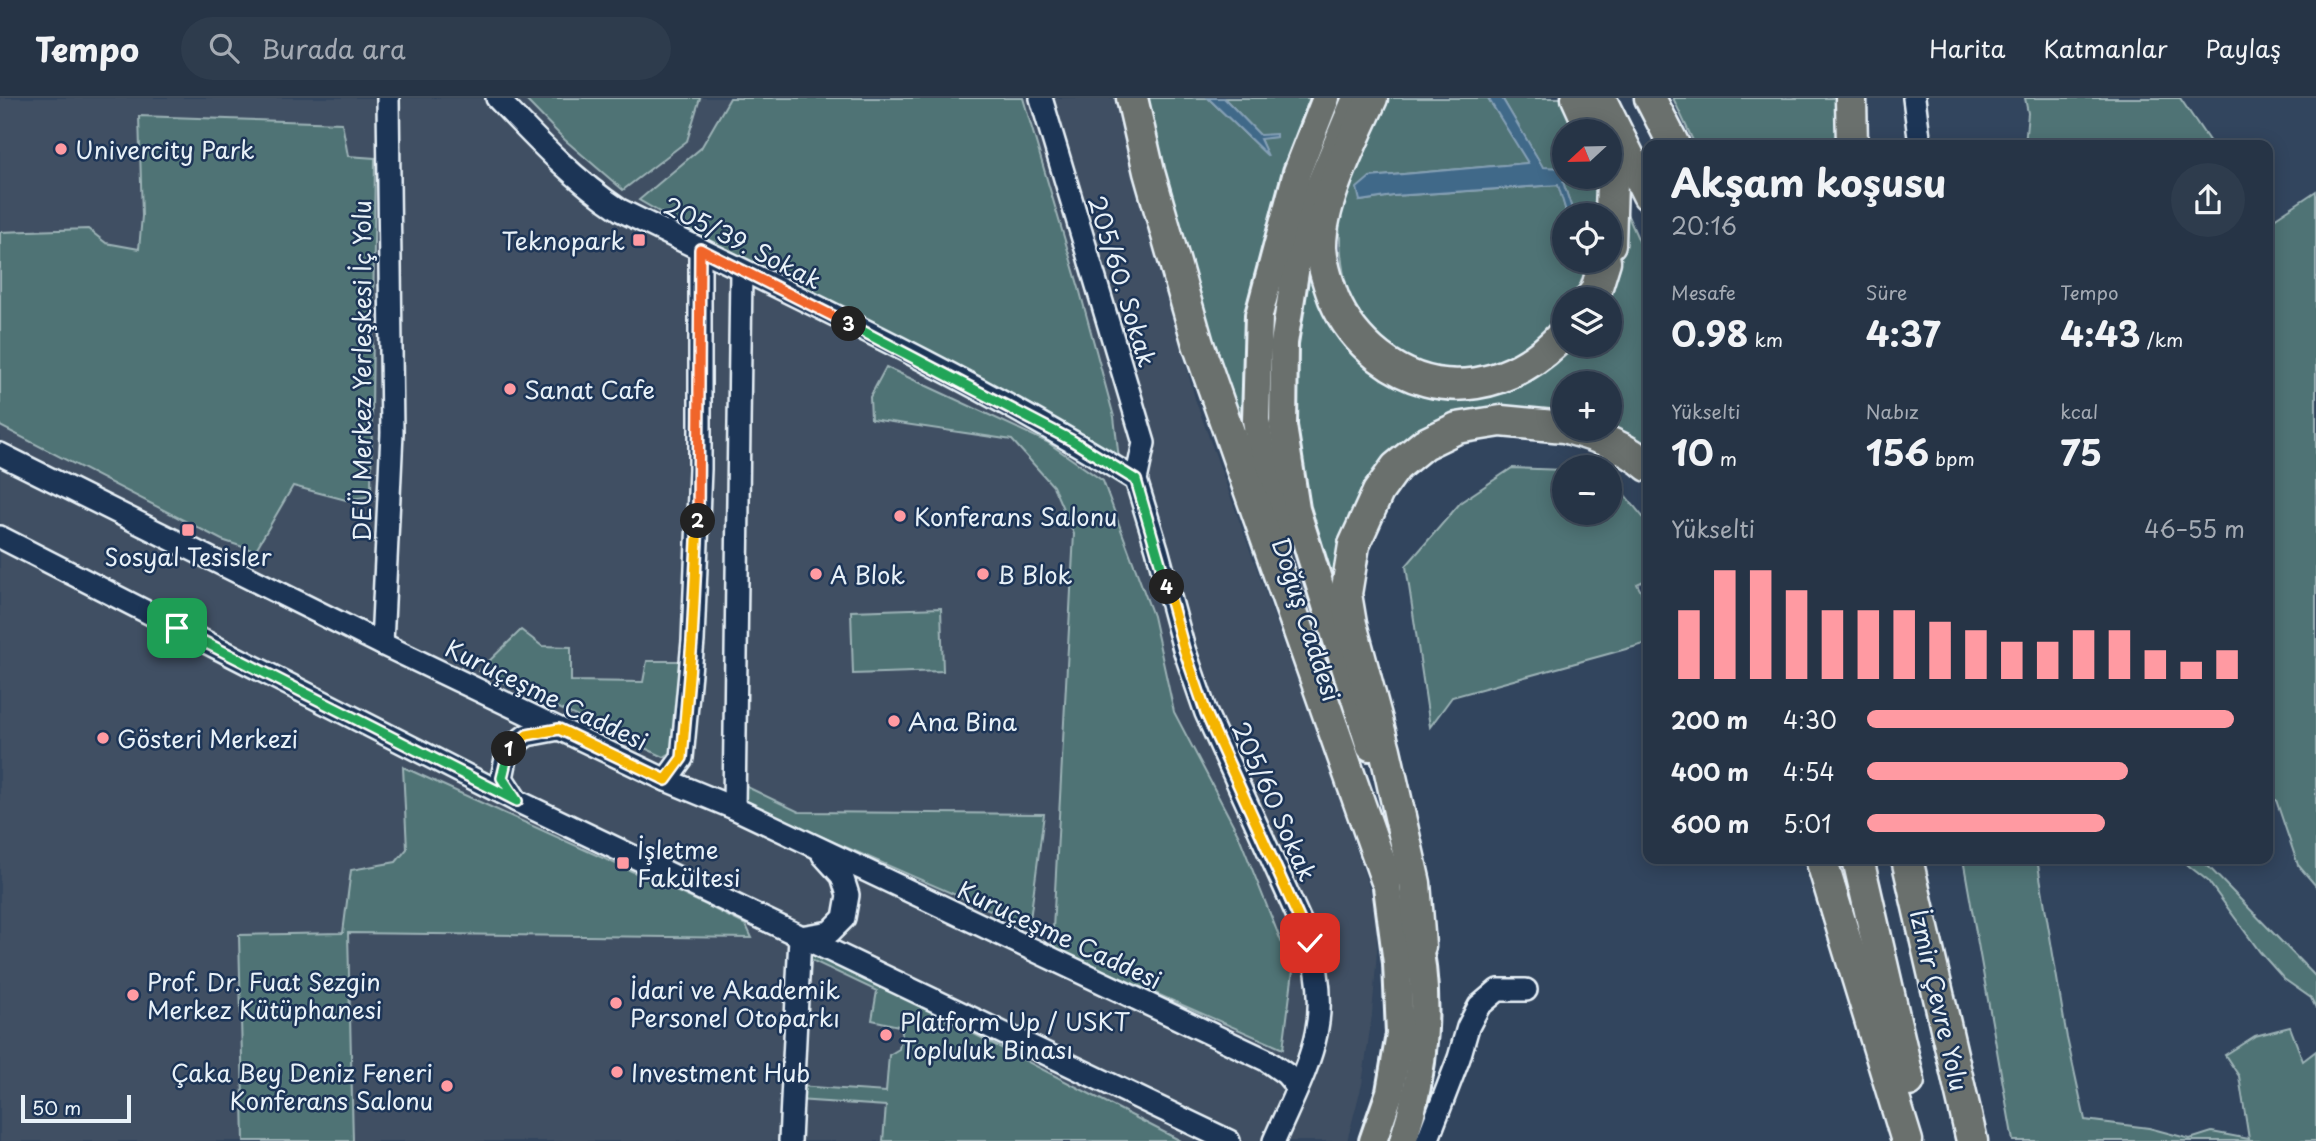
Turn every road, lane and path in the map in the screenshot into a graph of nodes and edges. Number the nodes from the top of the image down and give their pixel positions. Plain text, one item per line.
1 (388, 98) edge
2 (497, 98) edge
3 (1041, 98) edge
4 (1132, 98) edge
5 (1326, 98) edge
6 (1356, 98) edge
7 (1372, 98) edge
8 (1577, 98) edge
9 (1600, 98) edge
10 (1650, 98) edge
11 (1851, 98) edge
12 (1914, 98) edge
13 (1587, 119) edge
14 (1671, 140) edge
15 (1852, 140) edge
16 (1919, 140) edge
17 (1643, 185) edge
18 (700, 249) junction
19 (741, 271) junction
20 (1552, 347) edge
21 (1552, 426) edge
22 (1608, 441) edge
23 (0, 454) edge
24 (1643, 462) edge
25 (1136, 480) junction
26 (0, 537) edge
27 (382, 644) junction
28 (559, 729) junction
29 (666, 780) junction
30 (517, 801) junction
31 (734, 808) junction
32 (817, 848) junction
33 (1823, 864) edge
34 (1859, 864) edge
35 (1908, 864) edge
36 (1923, 864) edge
37 (1386, 879) junction
38 (800, 937) junction
39 (1420, 946) junction
40 (1526, 990) dead end
41 (1945, 1019) junction
42 (1297, 1087) junction
43 (790, 1141) edge
44 (1230, 1141) edge
45 (1274, 1141) edge
46 (1373, 1141) edge
47 (1403, 1141) edge
48 (1427, 1141) edge
49 (1907, 1141) edge
50 (1923, 1141) edge
51 (1972, 1141) edge

1 - 27 street, DEÜ Merkez Yerleşkesi İç Yolu
2 - 18 street, 205/39. Sokak
3 - 25 street, 205/60. Sokak
4 - 37 highway
5 - 37 main road, Doğuş Caddesi
6 - 39 main road, Doğuş Caddesi
7 - 20 highway
8 - 13 highway
9 - 17 highway
10 - 14 highway
11 - 15 highway
12 - 16 street
18 - 19 street, 205/39. Sokak
18 - 29 street
19 - 25 street, 205/39. Sokak
19 - 31 street
21 - 39 highway
22 - 24 highway
23 - 27 street, Kuruçeşme Caddesi
25 - 42 street, 205/60 Sokak
26 - 30 street
27 - 28 street, Kuruçeşme Caddesi
28 - 29 street, Kuruçeşme Caddesi
28 - 30 street
29 - 31 street, Kuruçeşme Caddesi
30 - 38 street
31 - 32 street, Kuruçeşme Caddesi
32 - 38 street
32 - 42 street, Kuruçeşme Caddesi
33 - 49 highway
34 - 50 highway, İzmir Çevre Yolu
35 - 41 highway, İzmir Çevre Yolu
36 - 41 highway
37 - 46 main road, Doğuş Caddesi
38 - 43 street
38 - 44 street
39 - 47 main road, Doğuş Caddesi
40 - 48 street
41 - 51 highway, İzmir Çevre Yolu
42 - 45 street, 205/60 Sokak

